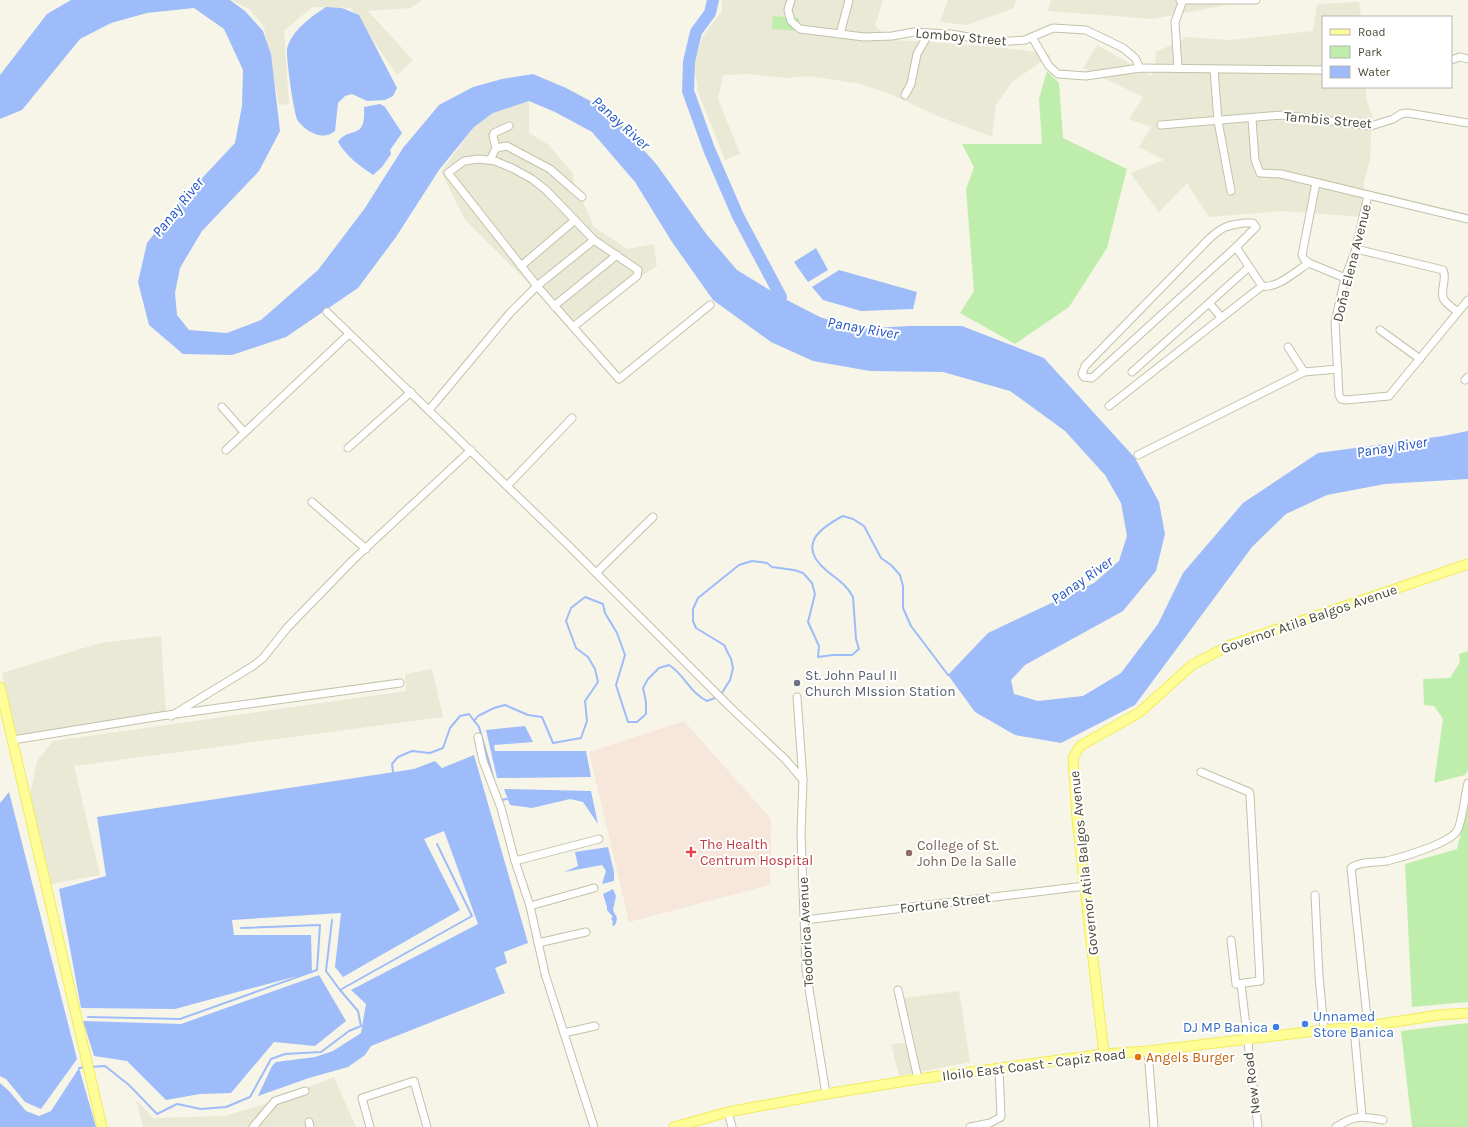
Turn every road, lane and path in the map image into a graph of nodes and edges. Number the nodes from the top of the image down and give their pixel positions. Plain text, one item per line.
1 (791, 0) edge
2 (849, 0) edge
3 (1182, 0) edge
4 (1228, 0) edge
5 (1256, 0) edge
6 (929, 33) junction
7 (840, 34) junction
8 (1032, 37) junction
9 (1468, 59) edge
10 (1452, 60) edge
11 (1140, 68) junction
12 (1178, 68) junction
13 (1214, 69) junction
14 (1322, 70) edge
15 (905, 95) dead end
16 (1252, 118) junction
17 (1218, 121) junction
18 (1468, 123) edge
19 (1161, 125) dead end
20 (509, 126) dead end
21 (496, 148) junction
22 (490, 160) junction
23 (1316, 183) junction
24 (1230, 191) dead end
25 (1368, 195) junction
26 (582, 197) dead end
27 (1468, 219) edge
28 (575, 220) junction
29 (594, 240) junction
30 (1236, 247) junction
31 (1356, 249) junction
32 (617, 255) junction
33 (1309, 263) junction
34 (521, 266) junction
35 (1249, 267) junction
36 (1345, 278) junction
37 (537, 286) junction
38 (1262, 286) junction
39 (1468, 300) edge
40 (1209, 303) junction
41 (710, 305) dead end
42 (554, 306) junction
43 (327, 312) dead end
44 (1458, 312) junction
45 (1221, 317) junction
46 (573, 327) junction
47 (1380, 330) dead end
48 (349, 334) junction
49 (1288, 347) dead end
50 (1157, 350) junction
51 (1420, 359) junction
52 (1165, 360) junction
53 (1338, 369) junction
54 (1132, 372) dead end
55 (1304, 372) junction
56 (411, 392) junction
57 (1109, 406) dead end
58 (222, 407) dead end
59 (429, 410) junction
60 (572, 418) dead end
61 (244, 432) junction
62 (348, 448) dead end
63 (226, 450) dead end
64 (471, 450) junction
65 (1138, 455) dead end
66 (507, 486) junction
67 (312, 502) dead end
68 (653, 517) dead end
69 (366, 549) junction
70 (1468, 564) edge
71 (596, 573) junction
72 (400, 683) dead end
73 (0, 687) edge
74 (797, 697) dead end
75 (171, 716) junction
76 (478, 738) dead end
77 (13, 740) junction
78 (1201, 772) dead end
79 (803, 780) junction
80 (1468, 783) edge
81 (599, 839) dead end
82 (515, 860) junction
83 (1085, 886) junction
84 (594, 888) dead end
85 (1315, 895) dead end
86 (530, 906) junction
87 (805, 920) junction
88 (586, 932) dead end
89 (1231, 940) dead end
90 (538, 943) junction
91 (1241, 984) junction
92 (898, 990) dead end
93 (1468, 1013) edge
94 (595, 1026) dead end
95 (1368, 1026) junction
96 (1354, 1028) junction
97 (1324, 1030) junction
98 (564, 1033) junction
99 (1247, 1040) junction
100 (1148, 1051) junction
101 (1104, 1054) junction
102 (998, 1068) junction
103 (918, 1079) junction
104 (305, 1091) dead end
105 (826, 1094) junction
106 (728, 1112) junction
107 (1362, 1116) junction
108 (1383, 1120) dead end
109 (102, 1127) edge
110 (253, 1127) edge
111 (370, 1127) edge
112 (427, 1127) edge
113 (594, 1127) edge
114 (674, 1127) edge
115 (732, 1127) edge
116 (974, 1127) edge
117 (1154, 1127) edge
118 (1258, 1127) edge
119 (1336, 1127) edge

1 - 7 street, Lomboy Street
2 - 7 street
3 - 4 street
3 - 12 street
4 - 5 street
6 - 7 street, Lomboy Street
6 - 8 street, Lomboy Street
6 - 15 street
8 - 11 street, Lomboy Street
8 - 11 street
9 - 10 street
11 - 12 street
12 - 13 street
13 - 14 street
13 - 17 street
16 - 17 street, Tambis Street
16 - 18 street, Tambis Street
16 - 23 street
17 - 19 street, Tambis Street
17 - 24 street
20 - 21 street
21 - 22 street
21 - 26 street
22 - 28 street
22 - 34 street
23 - 25 street
23 - 33 street
25 - 27 street
25 - 31 street, Doña Elena Avenue
28 - 29 street
28 - 34 street
29 - 32 street
29 - 37 street
30 - 30 street
30 - 35 street
31 - 36 street, Doña Elena Avenue
31 - 44 street
32 - 42 street
32 - 46 street
33 - 36 street
33 - 38 street
34 - 37 street
35 - 38 street
35 - 40 street
36 - 53 street, Doña Elena Avenue
37 - 42 street
37 - 59 street
38 - 45 street
39 - 44 street, Doña Elena Avenue
40 - 45 street
40 - 50 street
41 - 46 street
42 - 46 street
43 - 48 street
44 - 51 street, Doña Elena Avenue
45 - 52 street
47 - 51 street
48 - 56 street
48 - 61 street
49 - 55 street
50 - 52 street
50 - 54 street
51 - 53 street, Doña Elena Avenue
52 - 57 street
53 - 55 street
55 - 65 street
56 - 59 street
56 - 62 street
58 - 61 street
59 - 64 street
60 - 66 street
61 - 63 street
64 - 66 street
64 - 69 street
66 - 71 street
67 - 69 street
68 - 71 street
69 - 75 street
70 - 83 main road, Governor Atila Balgos Avenue
71 - 79 street
72 - 75 street
73 - 77 main road
74 - 79 street, Teodorica Avenue
75 - 77 street
76 - 82 street
77 - 109 main road
78 - 91 street
79 - 87 street, Teodorica Avenue
80 - 95 street
81 - 82 street
82 - 86 street
83 - 87 street, Fortune Street
83 - 101 main road, Governor Atila Balgos Avenue
84 - 86 street
85 - 97 street
86 - 90 street
87 - 105 street, Teodorica Avenue
88 - 90 street
89 - 91 street, New Road
90 - 98 street
91 - 99 street, New Road
92 - 103 street
93 - 95 main road, Iloilo East Coast - Capiz Road
94 - 98 street
95 - 96 main road, Iloilo East Coast - Capiz Road
96 - 97 main road, Iloilo East Coast - Capiz Road
96 - 107 street
97 - 99 main road, Iloilo East Coast - Capiz Road
98 - 113 street
99 - 100 main road, Iloilo East Coast - Capiz Road
99 - 118 street, New Road
100 - 101 main road, Iloilo East Coast - Capiz Road
100 - 117 street
101 - 102 main road, Iloilo East Coast - Capiz Road
102 - 103 main road, Iloilo East Coast - Capiz Road
102 - 116 street
103 - 105 main road, Iloilo East Coast - Capiz Road
104 - 110 street
105 - 106 main road, Iloilo East Coast - Capiz Road
106 - 114 main road, Iloilo East Coast - Capiz Road
106 - 115 street
107 - 108 street
107 - 119 street
111 - 112 street

